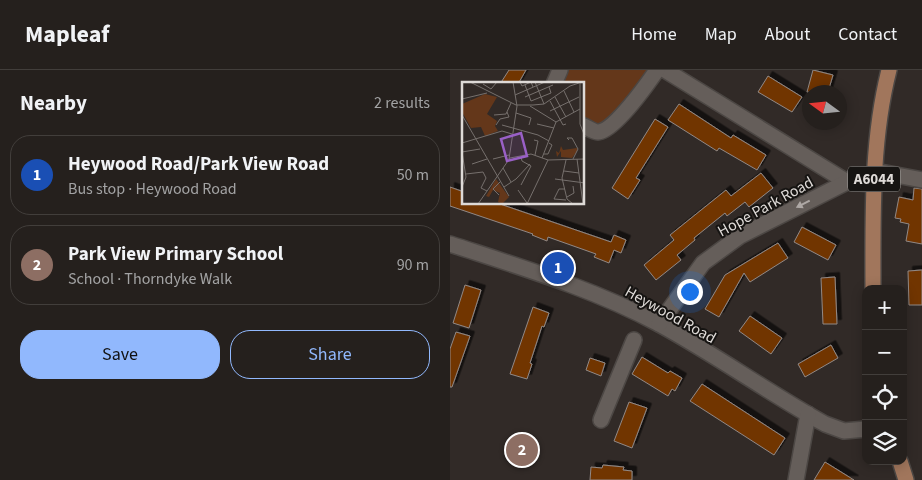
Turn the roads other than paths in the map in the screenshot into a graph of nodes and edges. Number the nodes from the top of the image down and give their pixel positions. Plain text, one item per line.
1 (560, 70) edge
2 (657, 70) edge
3 (664, 70) edge
4 (889, 70) edge
5 (555, 82) edge
6 (585, 126) edge
7 (864, 180) junction
8 (922, 180) edge
9 (450, 244) edge
10 (872, 285) edge
11 (659, 324) junction
12 (639, 329) junction
13 (808, 414) junction
14 (601, 420) dead end
15 (862, 429) edge
16 (901, 465) edge
17 (796, 480) edge
18 (906, 480) edge

1 - 5 street
2 - 6 street
3 - 7 street
4 - 7 main road, A6044
7 - 8 street
7 - 10 main road, A6044
7 -> 11 street, Hope Park Road
9 - 12 street, Heywood Road
11 - 12 street, Heywood Road
11 - 13 street, Heywood Road
12 - 14 street
13 - 15 street, Heywood Road
13 - 17 street
16 - 18 main road

